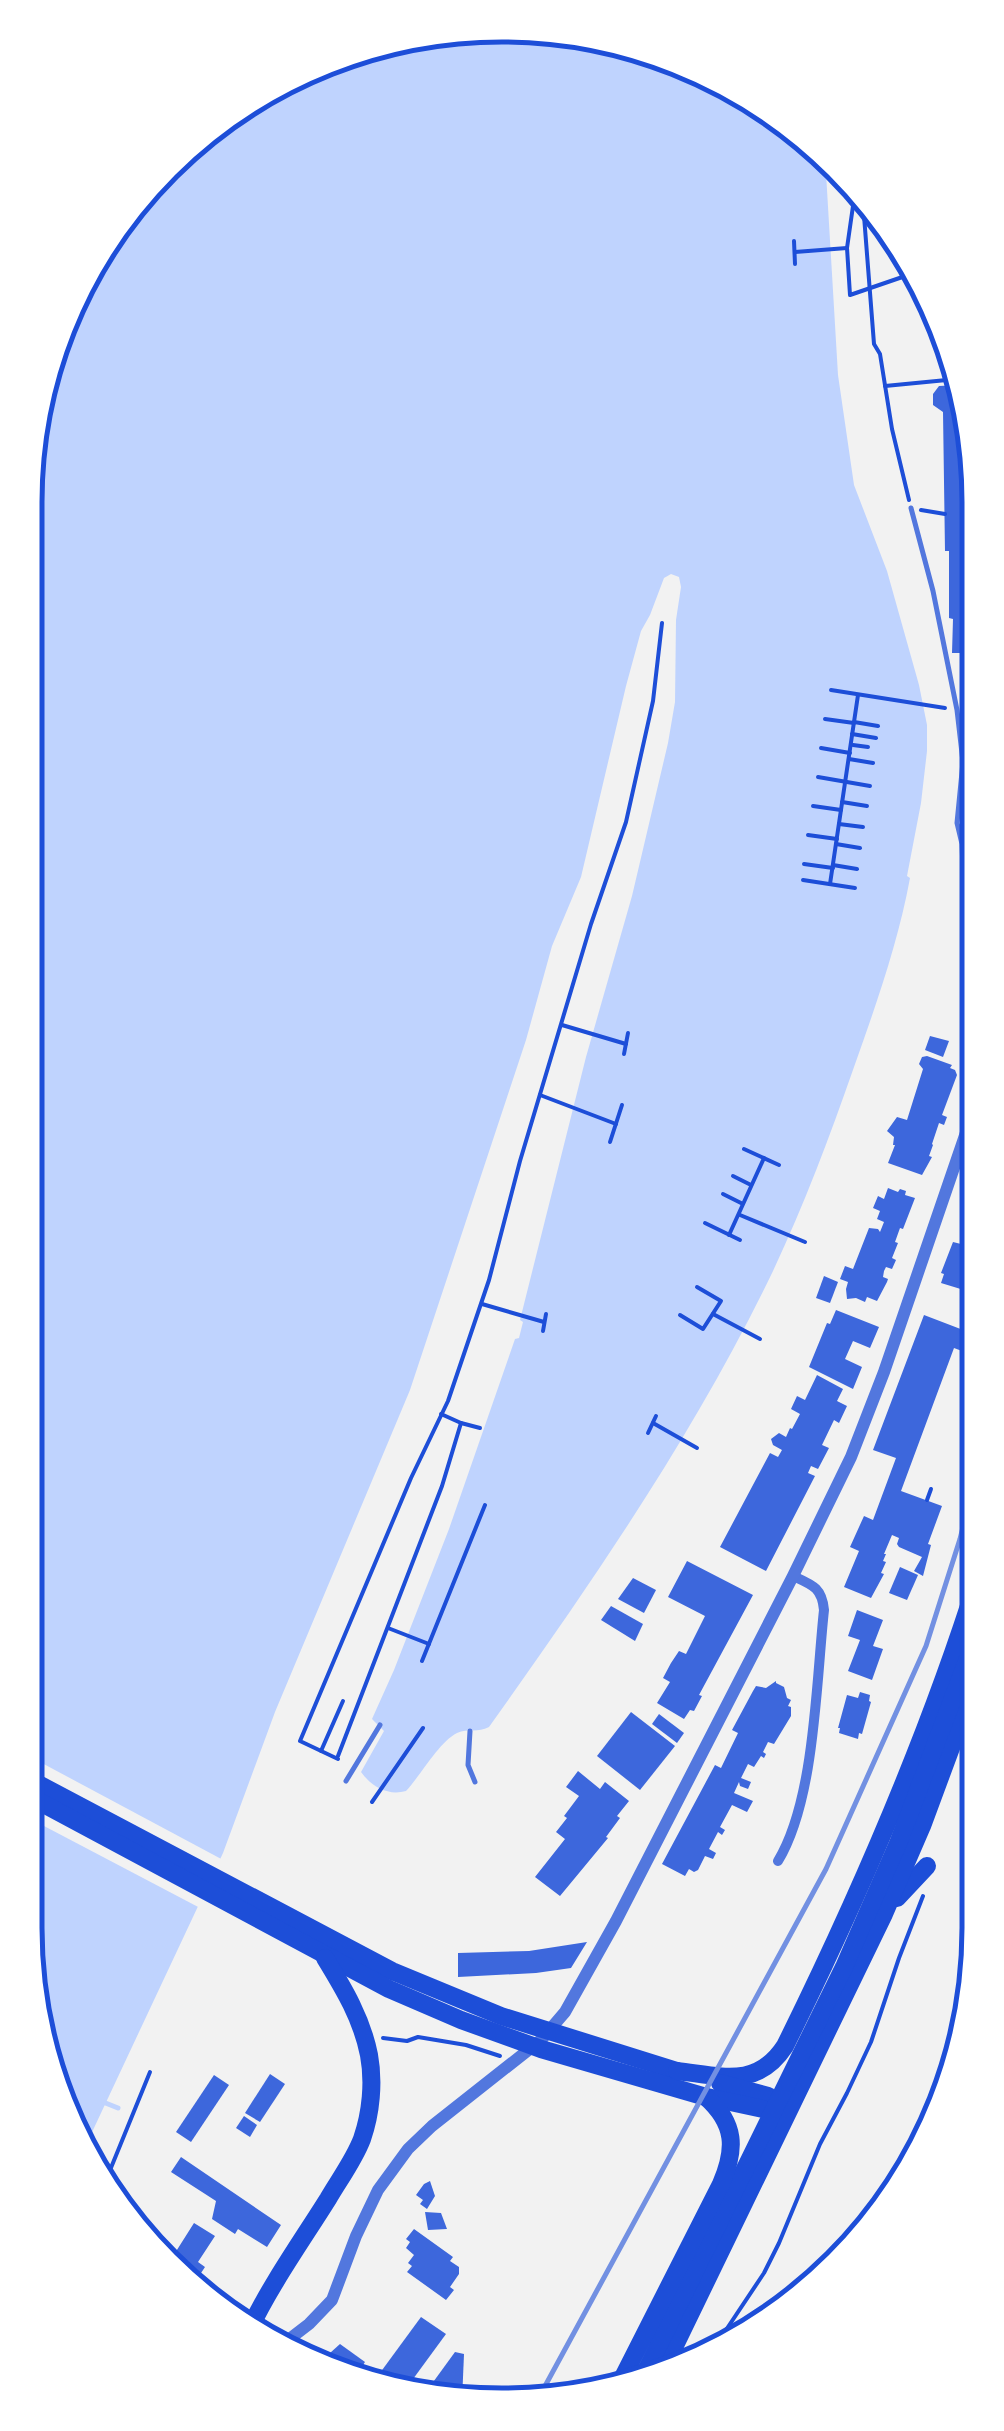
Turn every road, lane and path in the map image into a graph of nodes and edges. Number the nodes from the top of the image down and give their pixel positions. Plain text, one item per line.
1 (853, 206) edge
2 (863, 218) edge
3 (794, 241) dead end
4 (847, 248) junction
5 (795, 252) junction
6 (795, 264) dead end
7 (903, 277) edge
8 (868, 290) junction
9 (945, 380) edge
10 (885, 386) junction
11 (910, 508) joint
12 (936, 513) dead end
13 (946, 514) dead end
14 (662, 622) dead end
15 (831, 690) dead end
16 (858, 696) junction
17 (956, 710) junction
18 (826, 719) dead end
19 (854, 723) junction
20 (878, 726) dead end
21 (852, 734) junction
22 (876, 738) dead end
23 (851, 745) junction
24 (868, 747) dead end
25 (821, 748) dead end
26 (962, 749) edge
27 (849, 756) junction
28 (872, 762) dead end
29 (818, 777) dead end
30 (962, 777) edge
31 (846, 782) junction
32 (870, 786) dead end
33 (842, 802) junction
34 (813, 806) dead end
35 (866, 806) dead end
36 (841, 810) junction
37 (839, 824) junction
38 (863, 828) dead end
39 (808, 834) dead end
40 (836, 842) junction
41 (962, 844) edge
42 (860, 848) dead end
43 (804, 864) dead end
44 (833, 866) junction
45 (857, 868) dead end
46 (802, 880) dead end
47 (830, 884) junction
48 (856, 888) dead end
49 (562, 1025) junction
50 (628, 1033) dead end
51 (626, 1044) junction
52 (624, 1054) dead end
53 (540, 1094) junction
54 (622, 1105) dead end
55 (616, 1124) junction
56 (610, 1142) dead end
57 (962, 1144) edge
58 (744, 1149) dead end
59 (764, 1158) junction
60 (779, 1165) dead end
61 (733, 1176) dead end
62 (752, 1185) junction
63 (723, 1194) dead end
64 (743, 1204) junction
65 (738, 1214) junction
66 (705, 1223) dead end
67 (729, 1235) junction
68 (740, 1240) dead end
69 (805, 1242) dead end
70 (697, 1287) dead end
71 (480, 1304) junction
72 (546, 1314) dead end
73 (713, 1314) junction
74 (680, 1315) dead end
75 (544, 1322) junction
76 (542, 1330) dead end
77 (760, 1339) dead end
78 (441, 1414) junction
79 (656, 1416) dead end
80 (461, 1423) junction
81 (653, 1424) junction
82 (480, 1428) dead end
83 (648, 1432) dead end
84 (697, 1448) dead end
85 (931, 1488) dead end
86 (927, 1500) dead end
87 (485, 1505) dead end
88 (793, 1576) junction
89 (962, 1625) edge
90 (388, 1628) junction
91 (429, 1644) junction
92 (422, 1661) dead end
93 (962, 1674) edge
94 (343, 1701) dead end
95 (962, 1720) edge
96 (380, 1726) dead end
97 (423, 1728) dead end
98 (470, 1731) dead end
99 (321, 1751) junction
100 (346, 1781) dead end
101 (475, 1782) dead end
102 (42, 1787) edge
103 (42, 1802) edge
104 (372, 1802) dead end
105 (778, 1861) dead end
106 (926, 1876) joint
107 (884, 1914) junction
108 (274, 1918) junction
109 (322, 1953) junction
110 (384, 2038) dead end
111 (501, 2057) dead end
112 (150, 2072) dead end
113 (730, 2094) junction
114 (766, 2102) dead end
115 (110, 2169) edge
116 (257, 2317) edge
117 (726, 2330) edge
118 (294, 2338) edge
119 (669, 2357) edge
120 (648, 2365) edge
121 (626, 2371) edge

1 - 4 path
2 - 8 path
3 - 5 path
4 - 5 path
4 - 8 path
5 - 6 path
7 - 8 path
8 - 10 path
9 - 10 path
10 - 11 path
11 - 17 lane
12 - 13 path
14 - 49 path
15 - 16 path
16 - 17 path
16 - 19 path
17 - 26 lane
18 - 19 path
19 - 20 path
19 - 21 path
21 - 22 path
21 - 23 path
23 - 24 path
23 - 27 path
25 - 27 path
27 - 28 path
27 - 31 path
29 - 31 path
30 - 41 lane
31 - 32 path
31 - 33 path
33 - 35 path
33 - 36 path
34 - 36 path
36 - 37 path
37 - 38 path
37 - 40 path
39 - 40 path
40 - 42 path
40 - 44 path
43 - 44 path
44 - 45 path
44 - 47 path
46 - 47 path
47 - 48 path
49 - 51 path
49 - 53 path
50 - 51 path
51 - 52 path
53 - 55 path
53 - 71 path
54 - 55 path
55 - 56 path
57 - 88 street
58 - 59 path
59 - 60 path
59 - 62 path
61 - 62 path
62 - 64 path
63 - 64 path
64 - 65 path
65 - 67 path
65 - 69 path
66 - 67 path
67 - 68 path
70 - 73 path
71 - 75 path
71 - 78 path
72 - 75 path
73 - 74 path
73 - 77 path
75 - 76 path
78 - 80 path
78 - 99 path
79 - 81 path
80 - 82 path
80 - 90 path
81 - 83 path
81 - 84 path
85 - 86 path
87 - 91 path
88 - 105 street
88 - 118 street
89 - 113 main road
90 - 91 path
90 - 99 path
91 - 92 path
93 - 120 main road
94 - 99 path
95 - 107 main road
96 - 100 lane
97 - 104 path
98 - 101 lane
102 - 108 main road
103 - 108 main road
106 - 107 main road
106 - 117 path
107 - 119 main road
108 - 109 main road
108 - 113 main road
109 - 113 main road
109 - 116 main road
110 - 111 path
112 - 115 path
113 - 114 main road
113 - 121 main road

